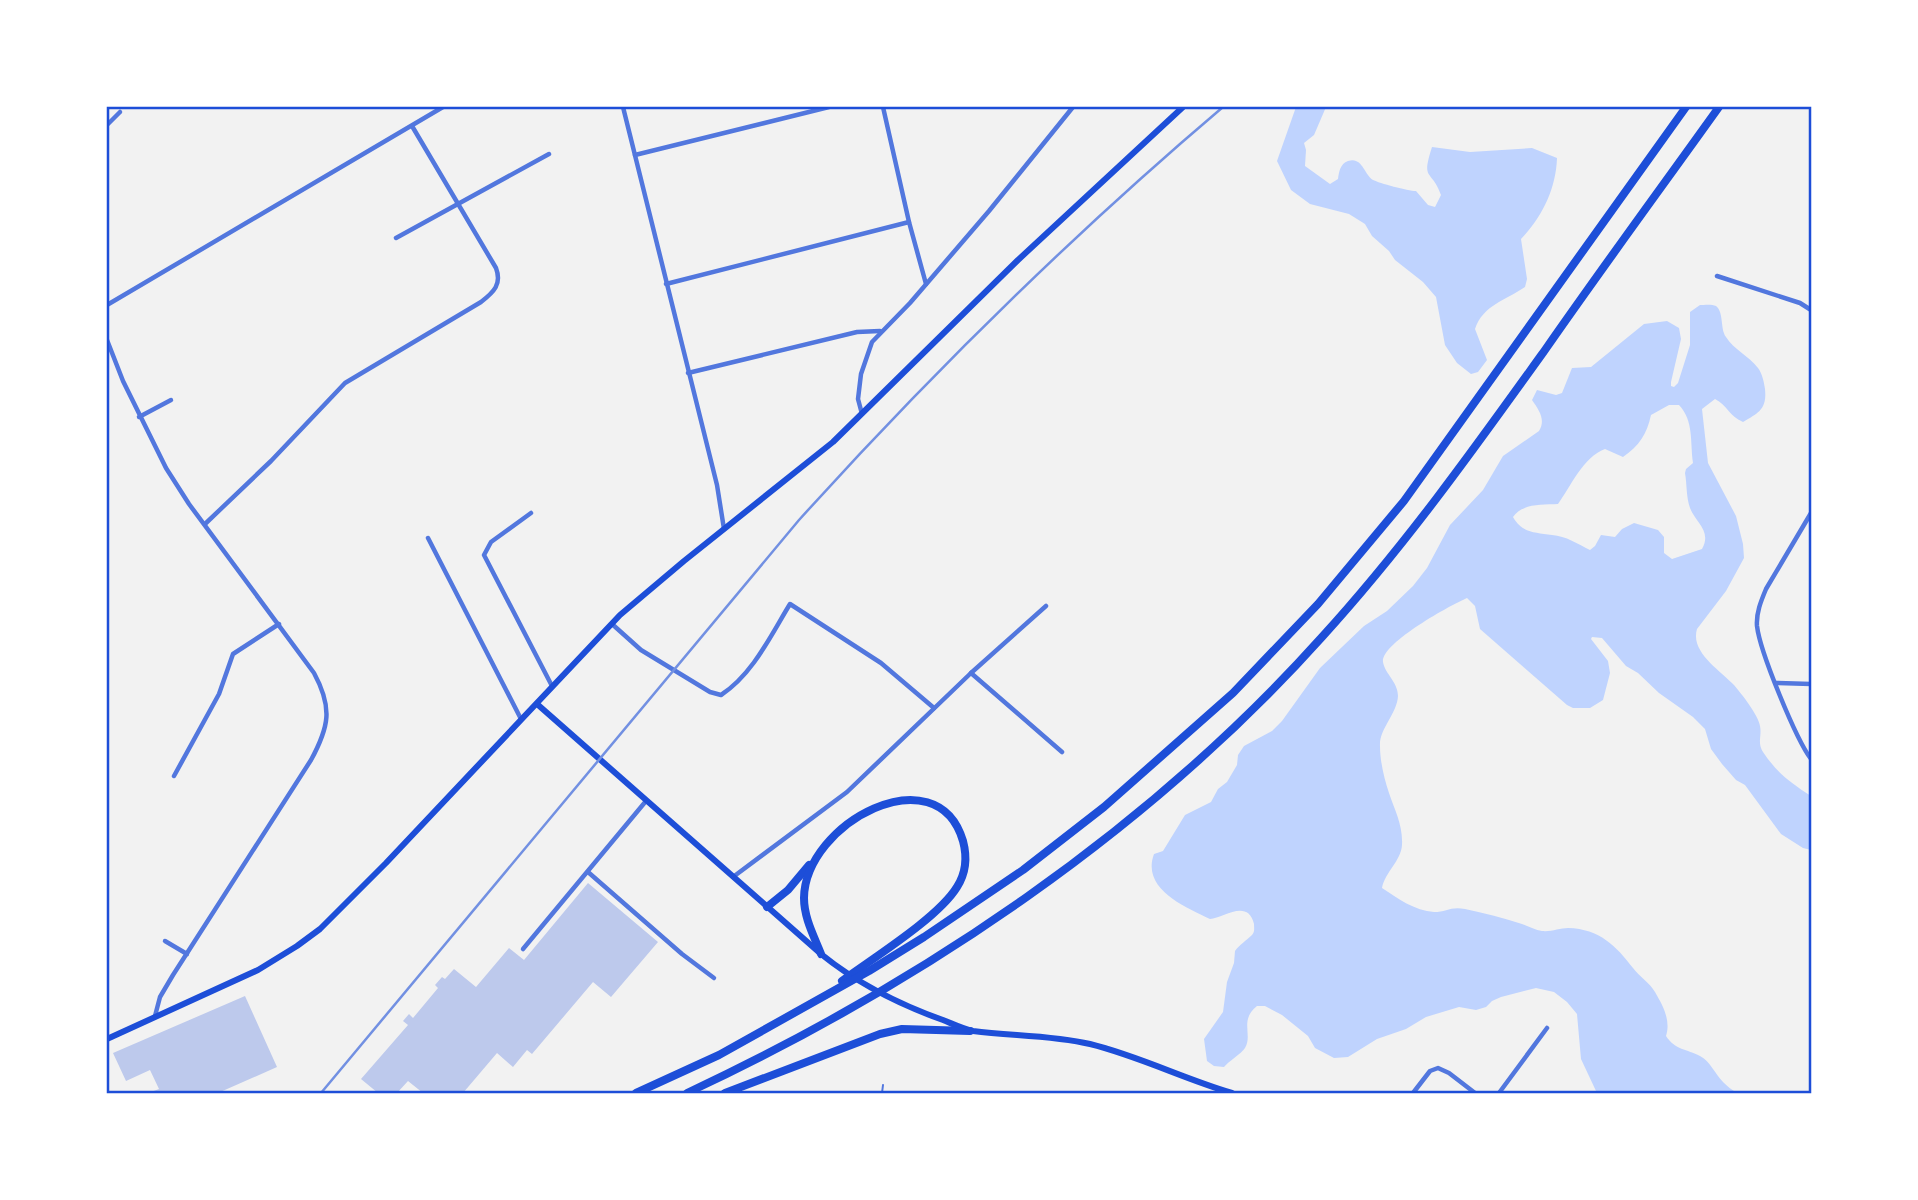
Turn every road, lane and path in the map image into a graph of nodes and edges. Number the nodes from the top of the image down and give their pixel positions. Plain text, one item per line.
1 (443, 107) edge
2 (623, 107) edge
3 (829, 107) edge
4 (883, 107) edge
5 (1073, 107) edge
6 (1183, 107) edge
7 (1686, 107) edge
8 (1718, 107) edge
9 (120, 112) dead end
10 (107, 125) edge
11 (412, 126) junction
12 (549, 155) dead end
13 (635, 155) junction
14 (459, 205) junction
15 (909, 222) junction
16 (396, 238) dead end
17 (1717, 276) dead end
18 (666, 284) junction
19 (926, 284) junction
20 (107, 305) edge
21 (1811, 310) edge
22 (881, 331) junction
23 (107, 340) edge
24 (688, 373) junction
25 (171, 400) dead end
26 (862, 414) junction
27 (139, 417) junction
28 (531, 513) dead end
29 (1811, 513) edge
30 (205, 524) junction
31 (724, 529) junction
32 (428, 538) dead end
33 (1046, 606) dead end
34 (279, 624) junction
35 (612, 624) junction
36 (971, 673) junction
37 (1776, 682) junction
38 (1811, 684) edge
39 (552, 687) junction
40 (537, 704) junction
41 (934, 708) junction
42 (522, 719) junction
43 (1062, 752) dead end
44 (1811, 759) edge
45 (174, 776) dead end
46 (646, 801) junction
47 (820, 851) junction
48 (588, 872) junction
49 (733, 877) junction
50 (767, 907) junction
51 (165, 941) dead end
52 (523, 949) dead end
53 (187, 954) junction
54 (821, 954) junction
55 (714, 978) dead end
56 (836, 987) junction
57 (154, 1017) junction
58 (1547, 1028) dead end
59 (970, 1031) junction
60 (107, 1039) edge
61 (883, 1085) dead end
62 (636, 1093) edge
63 (687, 1093) edge
64 (725, 1093) edge
65 (882, 1093) edge
66 (1232, 1093) edge
67 (1413, 1093) edge
68 (1475, 1093) edge
69 (1499, 1093) edge

1 - 11 street
2 - 13 street
3 - 13 street
4 - 15 street
5 - 19 street
6 - 26 main road
7 - 56 highway
8 - 63 highway
9 - 10 street
11 - 14 street
11 - 20 street
12 - 14 street
13 - 18 street
14 - 16 street
14 - 30 street
15 - 18 street
15 - 19 street
17 - 21 street
18 - 24 street
19 - 22 street
22 - 24 street
22 - 26 street
23 - 27 street
24 - 31 street
25 - 27 street
26 - 31 main road
27 - 30 street
28 - 39 street
29 - 37 street
30 - 34 street
31 - 35 main road
32 - 42 street
33 - 36 street
34 - 45 street
34 - 53 street
35 - 39 main road
35 - 41 street
36 - 41 street
36 - 43 street
37 - 38 street
37 - 44 street
39 - 40 main road
40 - 42 main road
40 - 46 main road
41 - 49 street
42 - 57 main road
46 - 48 street
46 - 49 main road
47 - 50 highway
47 - 54 highway
47 - 56 highway
48 - 52 street
48 - 55 street
49 - 50 main road
50 - 54 main road
51 - 53 street
53 - 57 street
54 - 59 main road
56 - 62 highway
57 - 60 main road
58 - 69 street
59 - 64 highway
59 - 66 main road
61 - 65 lane
67 - 68 street

